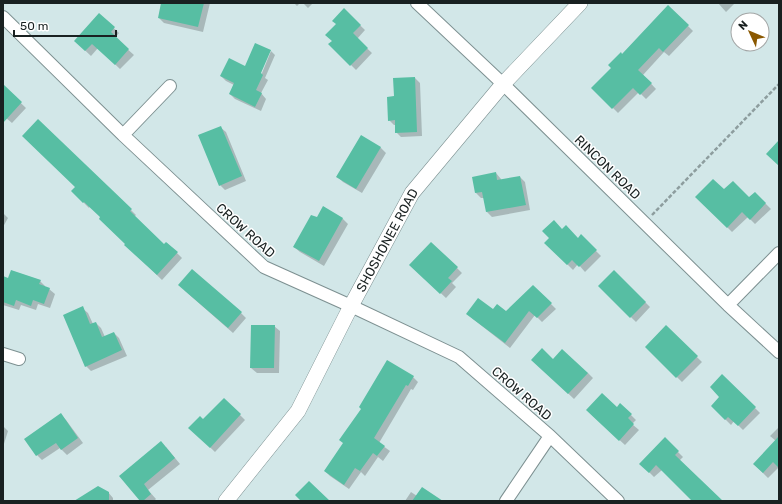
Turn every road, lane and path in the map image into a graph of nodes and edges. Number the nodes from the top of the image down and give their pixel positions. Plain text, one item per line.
1 (417, 3) edge
2 (580, 3) edge
3 (3, 17) edge
4 (503, 84) junction
5 (779, 84) edge
6 (170, 86) dead end
7 (124, 135) junction
8 (645, 223) junction
9 (779, 253) edge
10 (728, 305) junction
11 (351, 306) junction
12 (779, 352) edge
13 (3, 354) edge
14 (19, 359) dead end
15 (550, 436) junction
16 (226, 501) edge
17 (506, 501) edge
18 (618, 501) edge

1 - 4 street, RINCON ROAD
2 - 4 street, SHOSHONEE ROAD
3 - 7 street, CROW ROAD
4 - 8 street, RINCON ROAD
4 - 11 street, SHOSHONEE ROAD
5 - 8 path
6 - 7 street
7 - 11 street, CROW ROAD
8 - 10 street, RINCON ROAD
9 - 10 street
10 - 12 street, RINCON ROAD
11 - 15 street, CROW ROAD
11 - 16 street, SHOSHONEE ROAD
13 - 14 street
15 - 17 street
15 - 18 street, CROW ROAD

